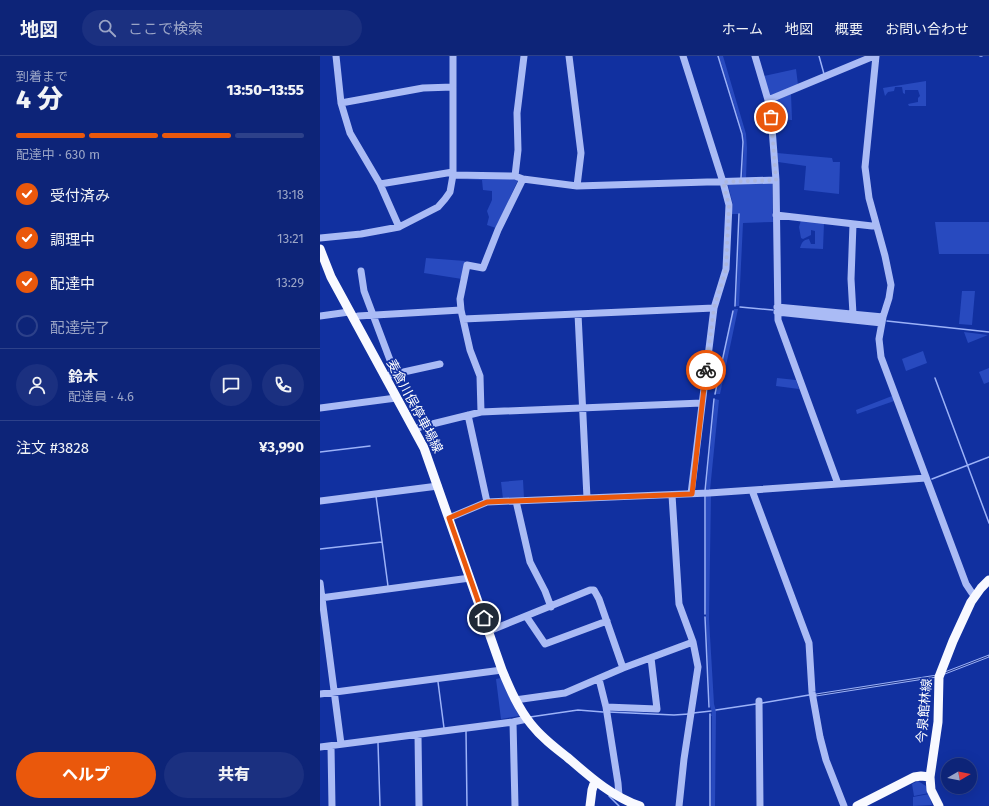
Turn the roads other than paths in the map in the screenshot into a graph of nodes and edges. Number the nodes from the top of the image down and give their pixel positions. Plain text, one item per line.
1 (336, 56) edge
2 (453, 56) edge
3 (524, 56) edge
4 (569, 56) edge
5 (684, 56) edge
6 (755, 56) edge
7 (875, 56) edge
8 (453, 87) junction
9 (768, 100) junction
10 (341, 103) junction
11 (453, 173) junction
12 (515, 176) junction
13 (523, 179) junction
14 (776, 180) junction
15 (723, 182) junction
16 (380, 184) junction
17 (577, 186) junction
18 (776, 215) junction
19 (853, 224) junction
20 (876, 225) junction
21 (398, 227) junction
22 (320, 238) edge
23 (320, 249) edge
24 (361, 271) dead end
25 (714, 308) junction
26 (777, 309) junction
27 (461, 310) junction
28 (578, 314) junction
29 (853, 314) junction
30 (351, 315) junction
31 (320, 316) edge
32 (373, 316) junction
33 (463, 319) junction
34 (883, 320) junction
35 (440, 364) dead end
36 (389, 376) junction
37 (396, 398) junction
38 (702, 403) junction
39 (320, 408) edge
40 (583, 408) junction
41 (481, 412) junction
42 (468, 415) junction
43 (414, 430) junction
44 (926, 478) junction
45 (838, 484) junction
46 (438, 486) junction
47 (753, 490) junction
48 (692, 494) junction
49 (672, 495) junction
50 (587, 498) junction
51 (320, 501) edge
52 (516, 501) junction
53 (487, 502) junction
54 (449, 518) junction
55 (470, 578) junction
56 (989, 580) edge
57 (320, 584) edge
58 (975, 595) junction
59 (321, 598) edge
60 (551, 607) junction
61 (526, 616) junction
62 (607, 621) junction
63 (489, 631) junction
64 (694, 642) junction
65 (651, 658) junction
66 (623, 668) junction
67 (502, 670) junction
68 (599, 679) junction
69 (333, 692) junction
70 (320, 694) edge
71 (515, 700) junction
72 (759, 701) dead end
73 (606, 707) junction
74 (527, 719) junction
75 (513, 722) junction
76 (418, 735) junction
77 (340, 744) junction
78 (331, 746) junction
79 (320, 747) edge
80 (930, 777) junction
81 (595, 781) junction
82 (619, 796) junction
83 (860, 805) edge
84 (332, 806) edge
85 (419, 806) edge
86 (515, 806) edge
87 (590, 806) edge
88 (640, 806) edge
89 (680, 806) edge
90 (760, 806) edge
91 (844, 806) edge
92 (939, 806) edge

1 - 10 street
2 - 8 street
3 - 12 street
4 - 17 street
5 - 15 street
6 - 9 street
7 - 9 street
7 - 20 street
8 - 10 street
8 - 11 street
9 - 14 street
10 - 16 street
11 - 12 street
11 - 16 street
11 - 21 street
12 - 13 street
13 - 17 street
13 - 27 street
14 - 15 street
14 - 18 street
15 - 17 street
15 - 25 street
16 - 21 street
18 - 19 street
18 - 26 street
19 - 20 street
19 - 29 street
20 - 34 street
21 - 22 street
23 - 30 main road, 麦倉川俣停車場線
24 - 32 street
25 - 28 street
25 - 38 street
26 - 29 street
26 - 34 street
26 - 45 street
27 - 32 street
27 - 33 street
28 - 33 street
28 - 40 street
29 - 34 street
30 - 31 street
30 - 32 street
30 - 36 main road, 麦倉川俣停車場線
32 - 36 street
33 - 41 street
34 - 44 street
35 - 36 street
36 - 37 main road, 麦倉川俣停車場線
37 - 39 street
37 - 43 main road, 麦倉川俣停車場線
38 - 40 street
38 - 48 street
40 - 41 street
40 - 50 street
41 - 42 street
42 - 43 street
42 - 53 street
43 - 46 main road, 麦倉川俣停車場線
44 - 45 street
44 - 58 street
45 - 47 street
46 - 51 street
46 - 54 main road, 麦倉川俣停車場線
47 - 48 street
47 - 91 street
48 - 49 street
49 - 50 street
49 - 64 street
50 - 52 street
52 - 53 street
52 - 60 street
53 - 54 street
54 - 55 main road, 麦倉川俣停車場線
55 - 59 street
55 - 63 main road, 麦倉川俣停車場線
56 - 58 main road, 今泉館林線
57 - 59 street
58 - 80 main road, 今泉館林線
59 - 69 street
60 - 61 street
60 - 62 street
61 - 62 street
61 - 63 street
62 - 66 street
63 - 67 main road, 麦倉川俣停車場線
64 - 65 street
64 - 89 street
65 - 66 street
65 - 73 street
66 - 68 street
67 - 69 street
67 - 71 main road, 麦倉川俣停車場線
68 - 71 street
68 - 73 street
69 - 70 street
69 - 77 street
71 - 74 main road, 麦倉川俣停車場線
72 - 90 street
73 - 82 street
74 - 75 street
74 - 81 main road, 麦倉川俣停車場線
75 - 76 street
75 - 86 street
76 - 77 street
76 - 85 street
77 - 78 street
78 - 79 street
78 - 84 street
80 - 83 main road
80 - 92 main road
81 - 82 main road
81 - 87 main road
82 - 88 main road

